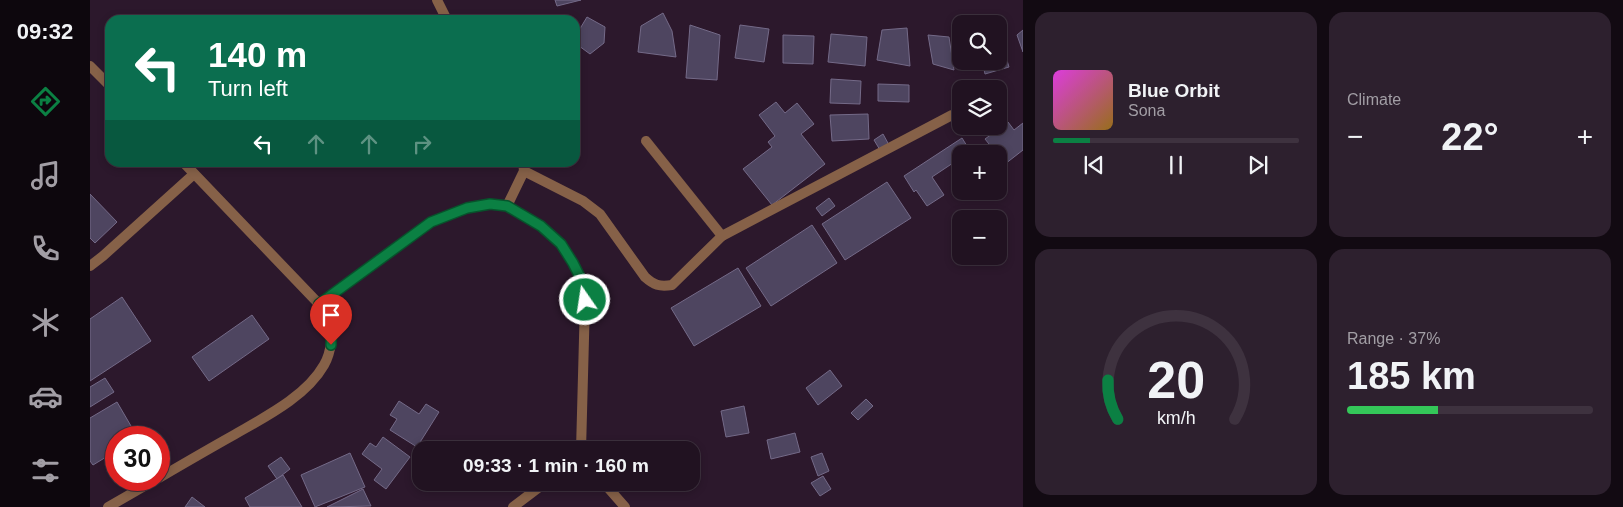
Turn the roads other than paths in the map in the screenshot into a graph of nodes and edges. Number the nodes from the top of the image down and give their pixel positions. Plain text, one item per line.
1 (437, 0) edge
2 (444, 15) edge
3 (90, 66) edge
4 (105, 81) edge
5 (952, 116) dead end
6 (646, 141) dead end
7 (188, 167) edge
8 (523, 167) edge
9 (194, 174) junction
10 (507, 206) junction
11 (722, 236) junction
12 (90, 266) edge
13 (319, 304) junction
14 (581, 441) edge
15 (170, 472) edge
16 (136, 491) edge
17 (534, 491) edge
18 (611, 491) edge
19 (108, 507) edge
20 (513, 507) edge
21 (625, 507) edge

1 - 2 street
3 - 4 street
5 - 11 street
6 - 11 street
7 - 9 street
8 - 10 street
8 - 11 street
9 - 12 street
9 - 13 street
10 - 13 street
10 - 14 street
13 - 15 street
16 - 19 street
17 - 20 street
18 - 21 street

